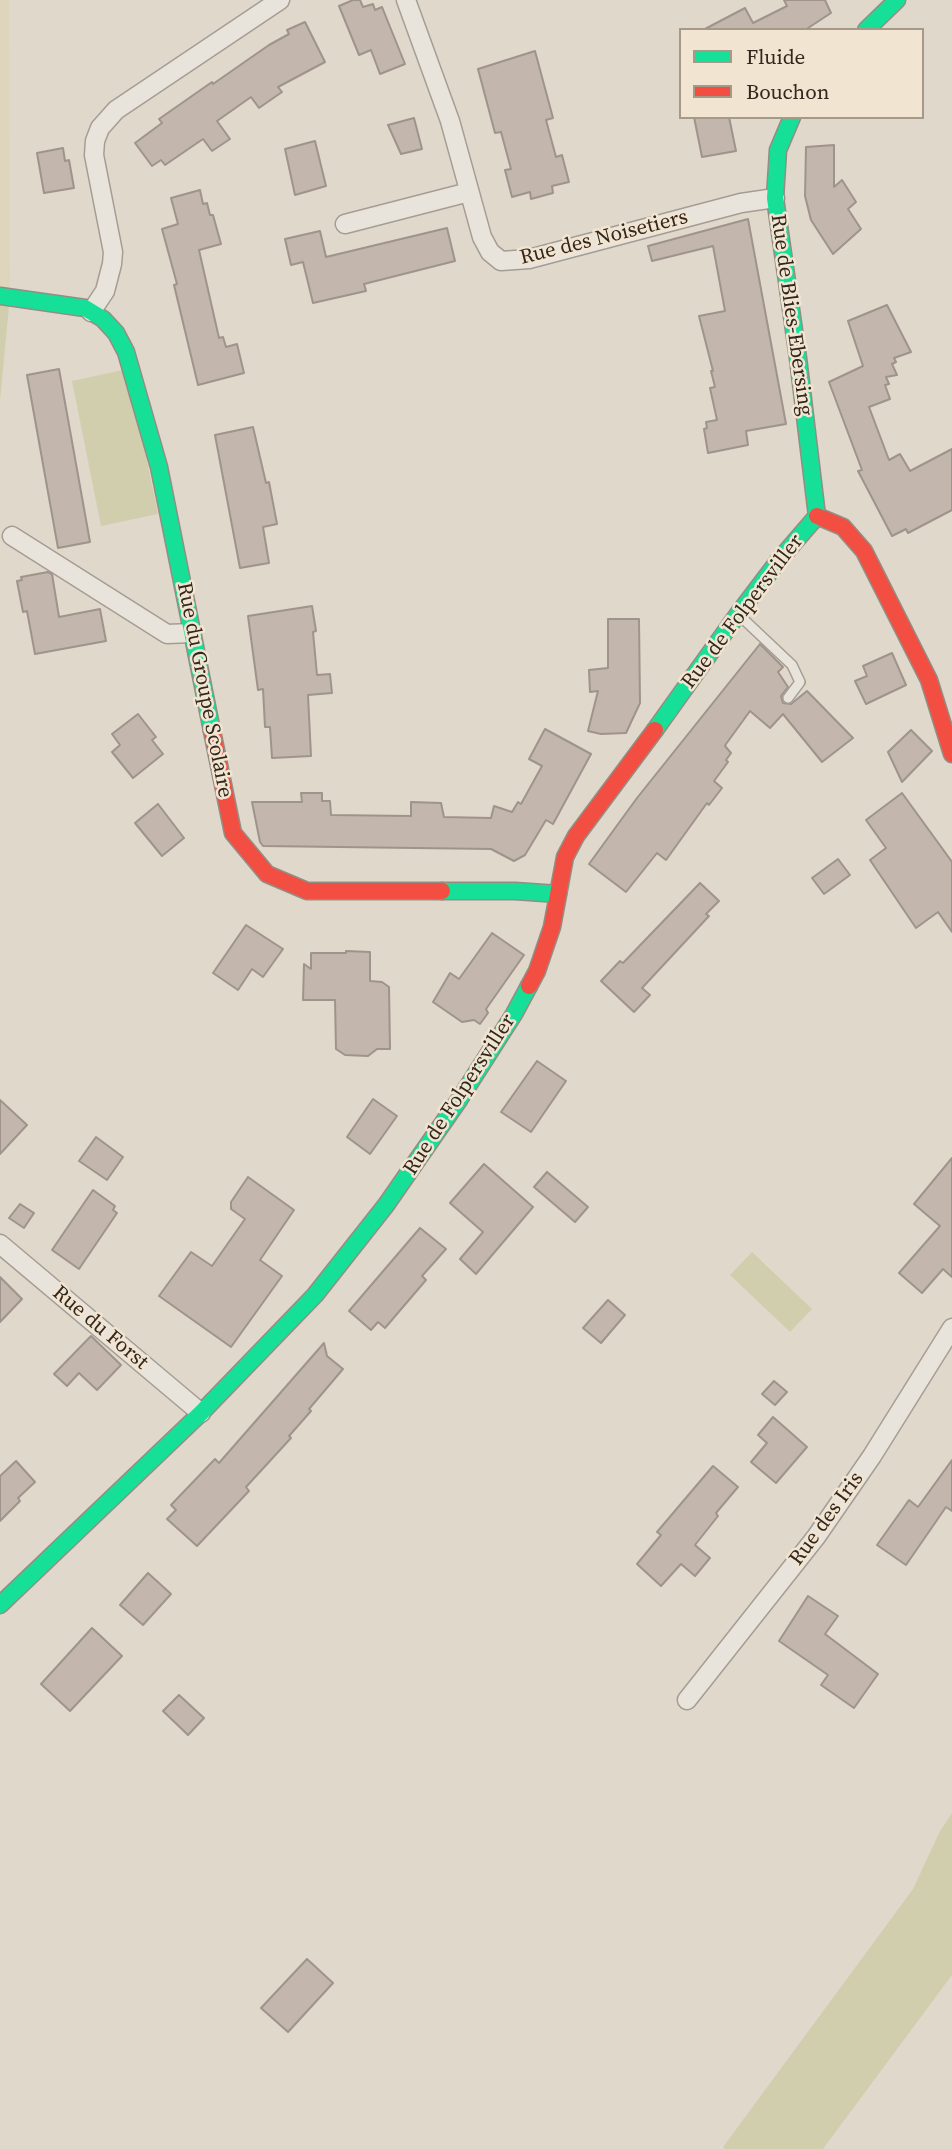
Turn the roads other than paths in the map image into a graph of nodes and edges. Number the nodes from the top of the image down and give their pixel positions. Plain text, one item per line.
1 (280, 0) edge
2 (406, 0) edge
3 (897, 0) edge
4 (868, 28) edge
5 (791, 119) edge
6 (469, 192) junction
7 (775, 198) junction
8 (345, 224) dead end
9 (0, 296) edge
10 (91, 312) junction
11 (817, 516) junction
12 (12, 536) dead end
13 (738, 614) junction
14 (192, 633) junction
15 (788, 698) dead end
16 (945, 704) edge
17 (952, 754) edge
18 (558, 894) junction
19 (0, 1244) edge
20 (952, 1328) edge
21 (201, 1413) junction
22 (0, 1605) edge
23 (687, 1700) dead end

1 - 10 street
2 - 6 street, Rue des Noisetiers
3 - 4 street
5 - 7 street, Rue de Blies-Ebersing
6 - 7 street, Rue des Noisetiers
6 - 8 street
7 - 11 street, Rue de Blies-Ebersing
9 - 10 street, Rue du Groupe Scolaire
10 - 14 street, Rue du Groupe Scolaire
11 - 13 street, Rue de Folpersviller
11 - 16 street
12 - 14 street
13 - 15 lane
13 - 18 street, Rue de Folpersviller
14 - 18 street, Rue du Groupe Scolaire
16 - 17 street
18 - 21 street, Rue de Folpersviller
19 - 21 street, Rue du Forst
20 - 23 street, Rue des Iris
21 - 22 street, Rue de Folpersviller

